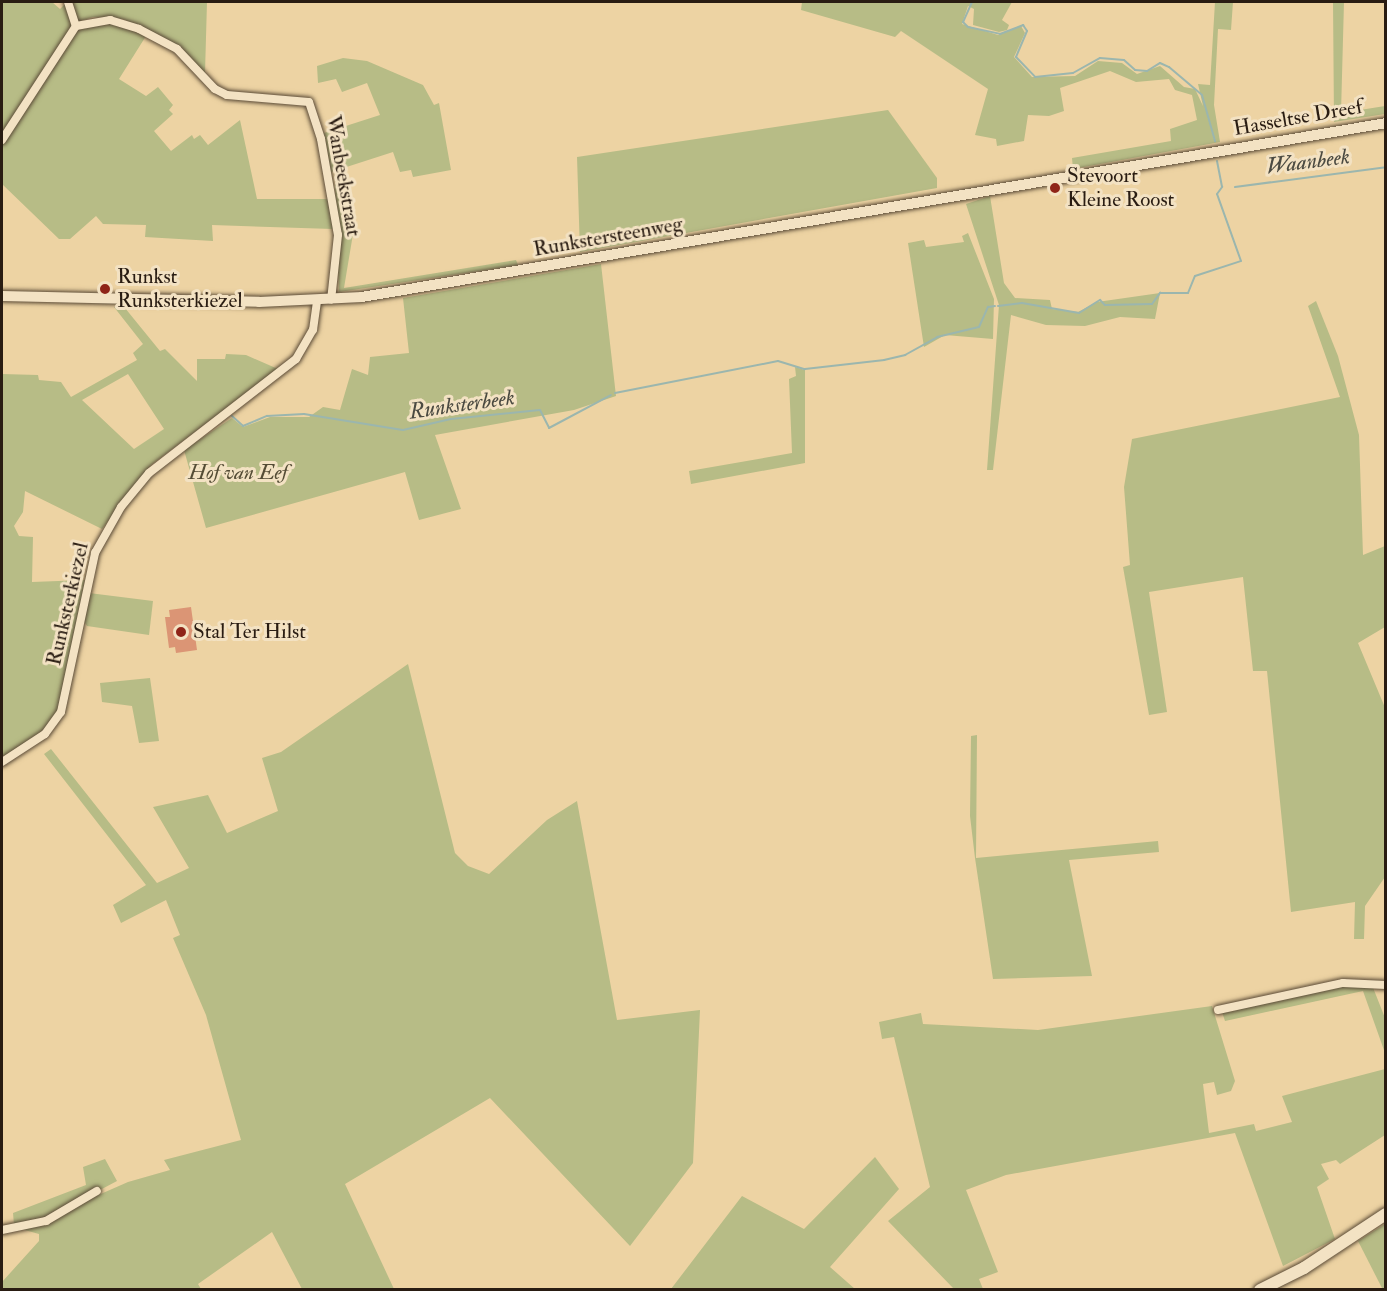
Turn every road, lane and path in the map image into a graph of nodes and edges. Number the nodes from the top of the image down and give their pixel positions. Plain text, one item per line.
1 (68, 2) edge
2 (76, 26) junction
3 (1386, 123) edge
4 (2, 140) edge
5 (1216, 152) joint
6 (2, 296) edge
7 (331, 300) junction
8 (317, 301) junction
9 (2, 762) edge
10 (1386, 985) edge
11 (1218, 1010) dead end
12 (97, 1191) dead end
13 (1386, 1214) edge
14 (2, 1230) edge
15 (1260, 1290) edge

1 - 2 street
2 - 4 street
2 - 7 street, Wanbeekstraat
3 - 5 street, Hasseltse Dreef
5 - 7 street, Runkstersteenweg
6 - 8 street, Runkstersteenweg
7 - 8 street, Runkstersteenweg
8 - 9 street, Runksterkiezel
10 - 11 street
12 - 14 street
13 - 15 main road

